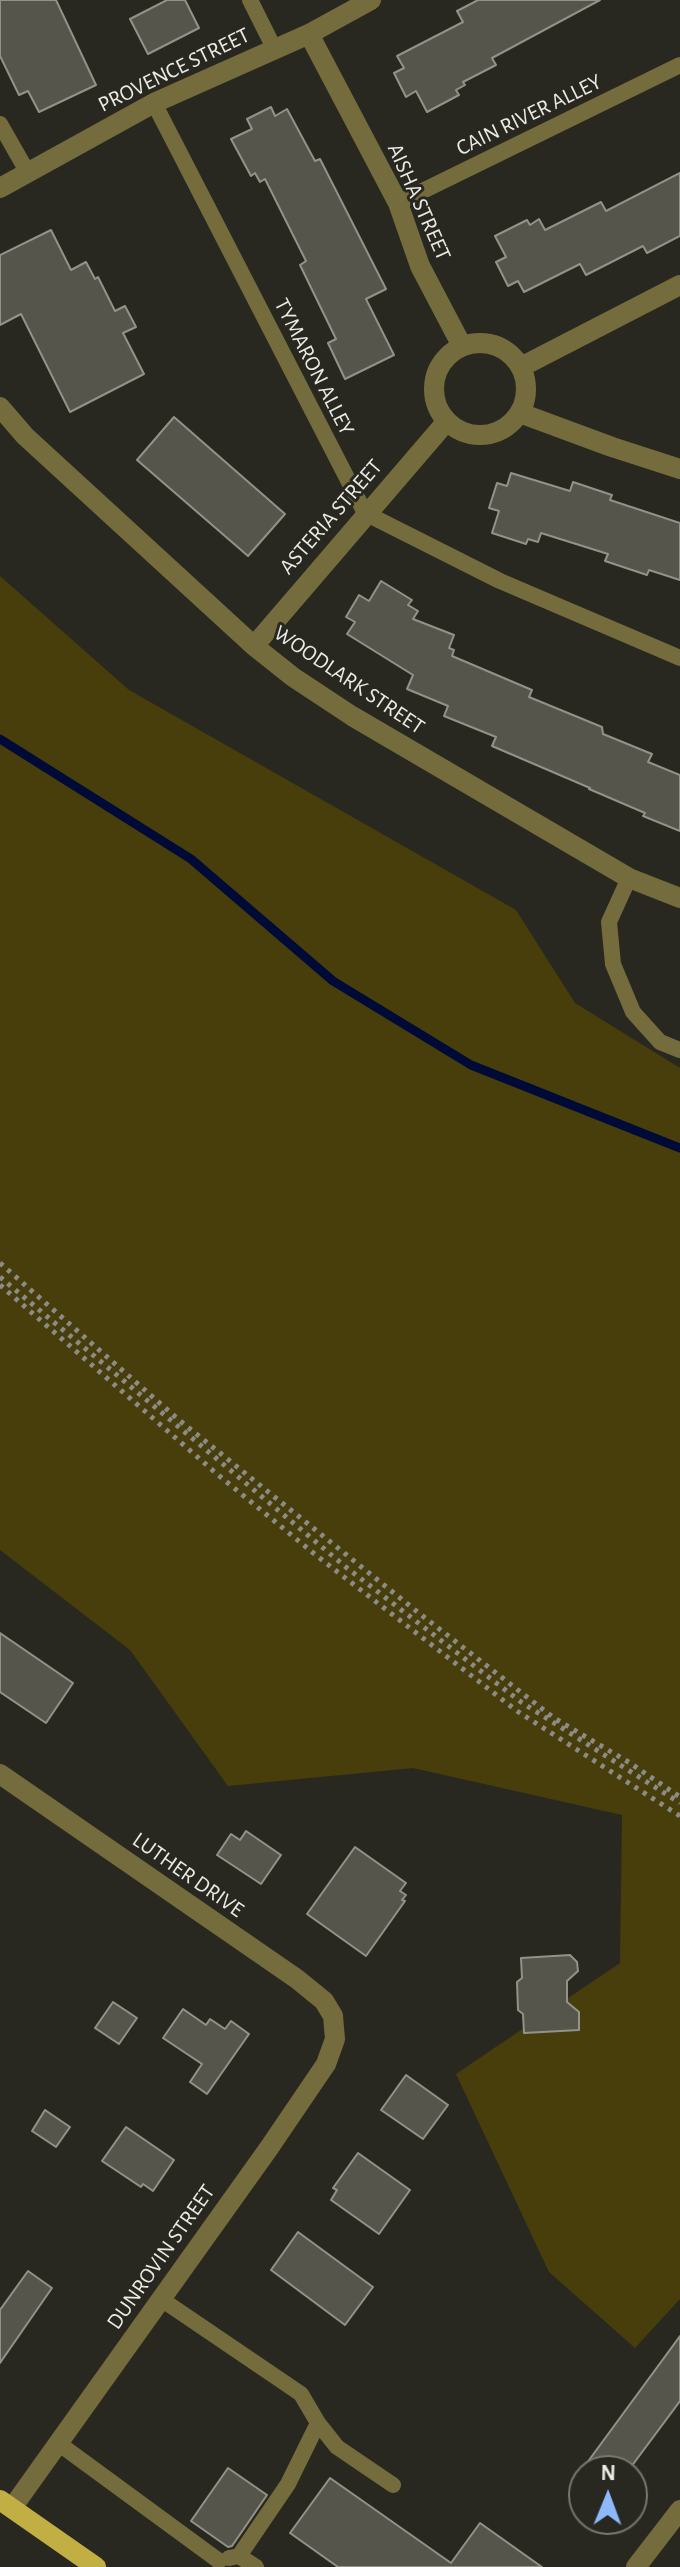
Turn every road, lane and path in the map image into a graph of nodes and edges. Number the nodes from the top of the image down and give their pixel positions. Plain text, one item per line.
1 (250, 0) edge
2 (371, 0) edge
3 (309, 34) junction
4 (274, 48) junction
5 (680, 65) edge
6 (154, 103) junction
7 (0, 124) edge
8 (28, 173) junction
9 (0, 188) edge
10 (398, 203) junction
11 (680, 285) edge
12 (462, 346) junction
13 (521, 367) junction
14 (0, 407) edge
15 (520, 413) junction
16 (447, 421) junction
17 (680, 469) edge
18 (365, 513) junction
19 (254, 646) junction
20 (680, 658) edge
21 (629, 878) junction
22 (680, 898) edge
23 (680, 1050) edge
24 (0, 1263) edge
25 (0, 1277) edge
26 (0, 1285) edge
27 (0, 1774) edge
28 (680, 1800) edge
29 (680, 1816) edge
30 (333, 2027) joint
31 (161, 2299) junction
32 (318, 2423) junction
33 (58, 2443) junction
34 (393, 2485) dead end
35 (6, 2504) edge
36 (680, 2510) edge
37 (239, 2556) junction
38 (217, 2564) edge
39 (96, 2567) edge
40 (256, 2567) edge
41 (636, 2567) edge

1 - 4 lane
2 - 3 street, PROVENCE STREET
3 - 4 street, PROVENCE STREET
3 - 10 street, AISHA STREET
4 - 6 street, PROVENCE STREET
5 - 10 lane, CAIN RIVER ALLEY
6 - 8 street, PROVENCE STREET
6 - 18 lane, TYMARON ALLEY
7 - 8 lane
8 - 9 street, PROVENCE STREET
10 - 12 street, AISHA STREET
11 - 13 street
12 - 13 street
12 - 16 street
13 - 15 street
14 - 19 street, WOODLARK STREET
15 - 16 street
15 - 17 street
16 - 18 street, ASTERIA STREET
18 - 19 street, ASTERIA STREET
18 - 20 lane
19 - 21 street, WOODLARK STREET
21 - 22 street, WOODLARK STREET
21 - 23 lane
24 - 28 path
25 - 28 path
26 - 29 path
27 - 30 street, LUTHER DRIVE
30 - 31 street, DUNROVIN STREET
31 - 32 lane
31 - 33 street, DUNROVIN STREET
32 - 34 lane
32 - 37 lane
33 - 35 street, DUNROVIN STREET
33 - 38 lane
35 - 39 main road
36 - 41 street
37 - 38 lane
37 - 40 lane

